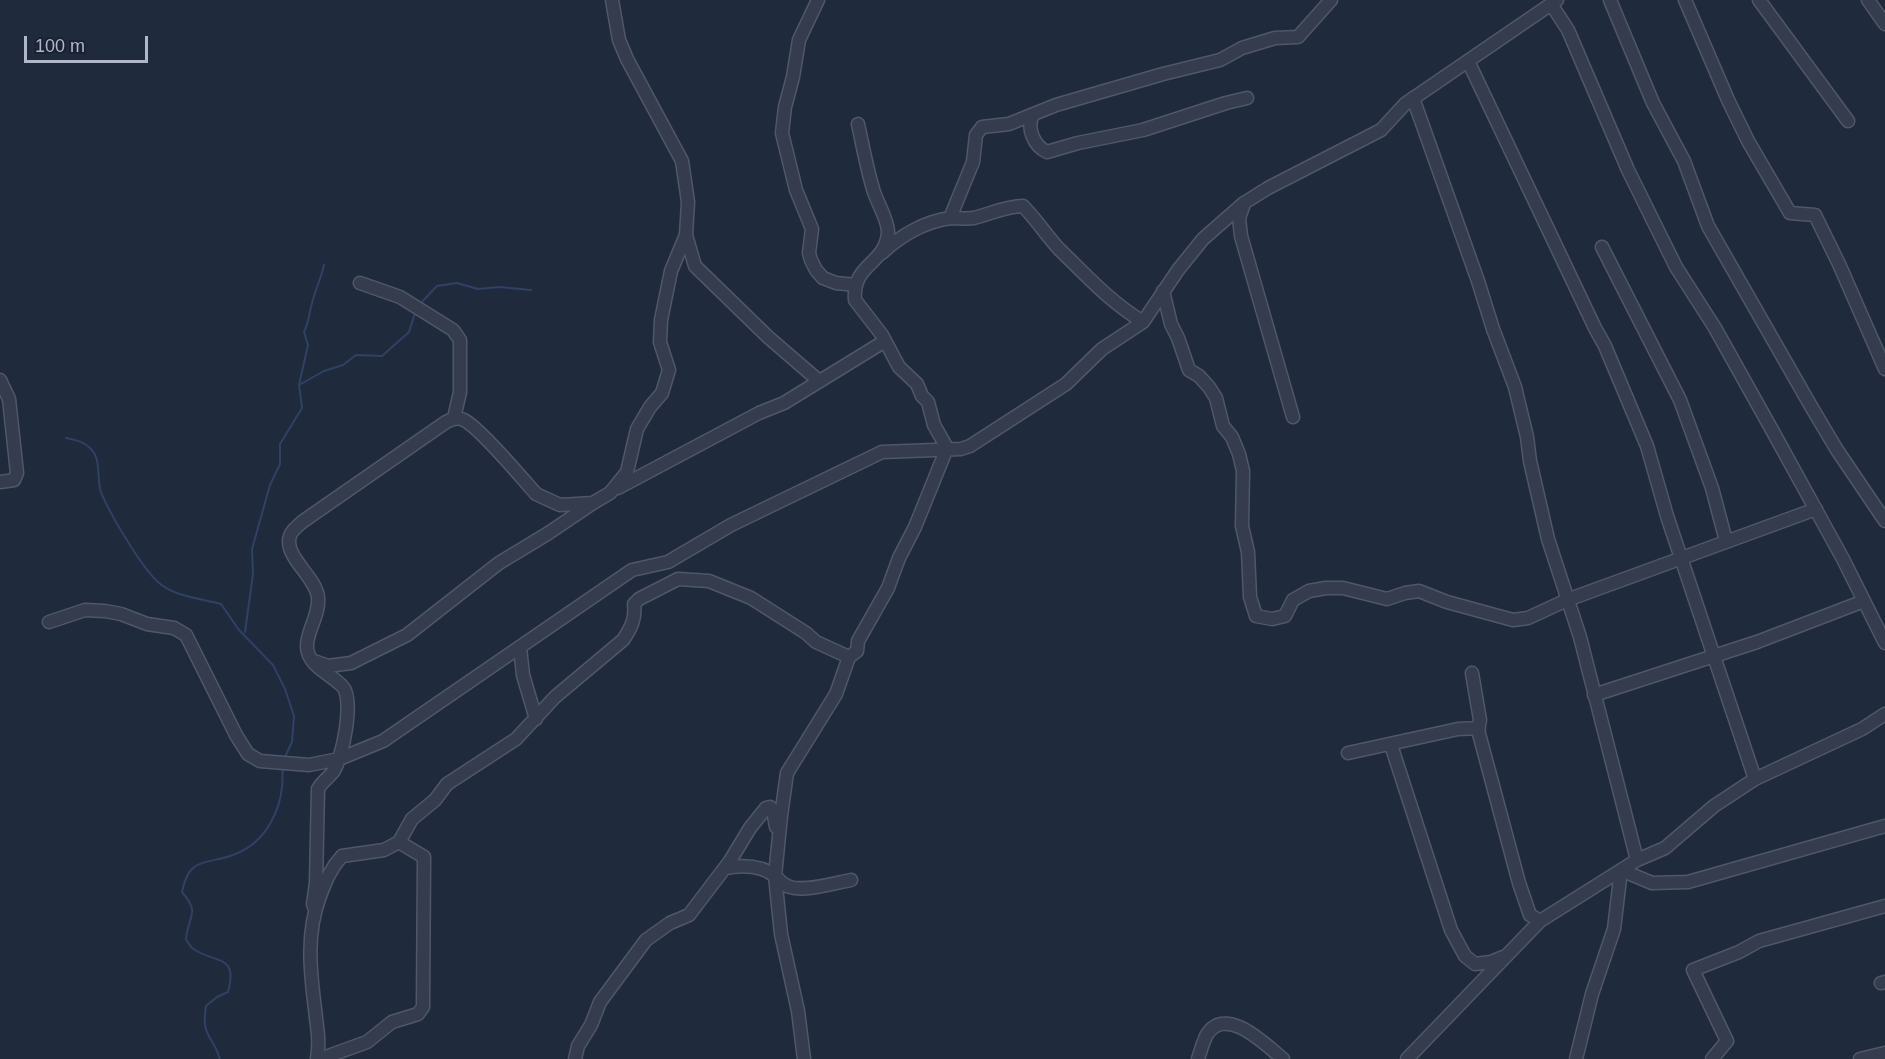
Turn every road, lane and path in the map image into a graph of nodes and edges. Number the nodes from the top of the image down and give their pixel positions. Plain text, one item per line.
1 (612, 0) edge
2 (818, 0) edge
3 (1331, 0) edge
4 (1610, 0) edge
5 (1685, 0) edge
6 (1759, 0) edge
7 (1868, 0) edge
8 (1554, 2) edge
9 (1885, 24) edge
10 (1468, 62) junction
11 (1247, 98) dead end
12 (1413, 98) junction
13 (1033, 114) junction
14 (1848, 121) dead end
15 (858, 124) dead end
16 (1244, 203) junction
17 (950, 218) junction
18 (686, 235) junction
19 (1602, 247) dead end
20 (882, 253) junction
21 (360, 283) dead end
22 (856, 285) junction
23 (1163, 291) junction
24 (1143, 322) junction
25 (885, 341) junction
26 (1885, 369) edge
27 (0, 380) edge
28 (819, 381) junction
29 (1293, 417) dead end
30 (454, 418) junction
31 (947, 448) junction
32 (0, 482) edge
33 (610, 492) junction
34 (593, 504) junction
35 (1816, 509) junction
36 (1885, 521) edge
37 (1726, 541) junction
38 (1681, 560) junction
39 (1567, 600) junction
40 (1864, 601) junction
41 (49, 622) dead end
42 (1885, 643) edge
43 (520, 646) junction
44 (1712, 656) junction
45 (849, 657) junction
46 (312, 660) junction
47 (1472, 673) dead end
48 (1594, 695) junction
49 (1885, 714) edge
50 (536, 719) junction
51 (1479, 728) junction
52 (1391, 745) junction
53 (1348, 753) dead end
54 (339, 759) junction
55 (1755, 779) junction
56 (1885, 826) edge
57 (778, 841) junction
58 (399, 842) junction
59 (1638, 860) junction
60 (725, 868) junction
61 (1621, 870) junction
62 (775, 876) junction
63 (851, 880) dead end
64 (1885, 906) edge
65 (315, 910) junction
66 (1540, 921) junction
67 (1505, 956) junction
68 (1885, 1053) edge
69 (1278, 1057) edge
70 (319, 1059) edge
71 (575, 1059) edge
72 (804, 1059) edge
73 (1198, 1059) edge
74 (1407, 1059) edge
75 (1576, 1059) edge
76 (1712, 1059) edge
77 (1860, 1059) edge

1 - 18 street
2 - 22 street
3 - 13 street
4 - 36 street
5 - 26 street
6 - 14 street
7 - 9 street
8 - 10 street
8 - 35 street
10 - 12 street
10 - 38 street
11 - 13 street
12 - 16 street
12 - 39 street
13 - 17 street
15 - 20 street
16 - 23 street
16 - 29 street
17 - 20 street
17 - 24 street
18 - 28 street
18 - 33 street
19 - 37 street
20 - 22 street
21 - 30 street
22 - 25 street
23 - 24 street
23 - 39 street
24 - 31 street
25 - 28 street
25 - 31 street
27 - 32 street
28 - 33 street
30 - 34 street
30 - 46 street
31 - 43 street
31 - 45 street
33 - 34 street
34 - 46 street
35 - 37 street
35 - 40 street
37 - 38 street
38 - 39 street
38 - 44 street
39 - 48 street
40 - 42 street
40 - 44 street
41 - 54 street
43 - 50 street
43 - 54 street
44 - 48 street
44 - 55 street
45 - 50 street
45 - 57 street
46 - 54 street
47 - 51 street
48 - 59 street
49 - 55 street
50 - 58 street
51 - 52 street
51 - 66 street
52 - 53 street
52 - 67 street
54 - 65 street
55 - 59 street
56 - 61 street
57 - 60 street
57 - 62 street
58 - 65 street
58 - 70 street
59 - 61 street
60 - 62 street
60 - 71 street
61 - 66 street
61 - 75 street
62 - 63 street
62 - 72 street
64 - 76 street
65 - 70 street
66 - 67 street
67 - 74 street
68 - 77 street
69 - 73 street

